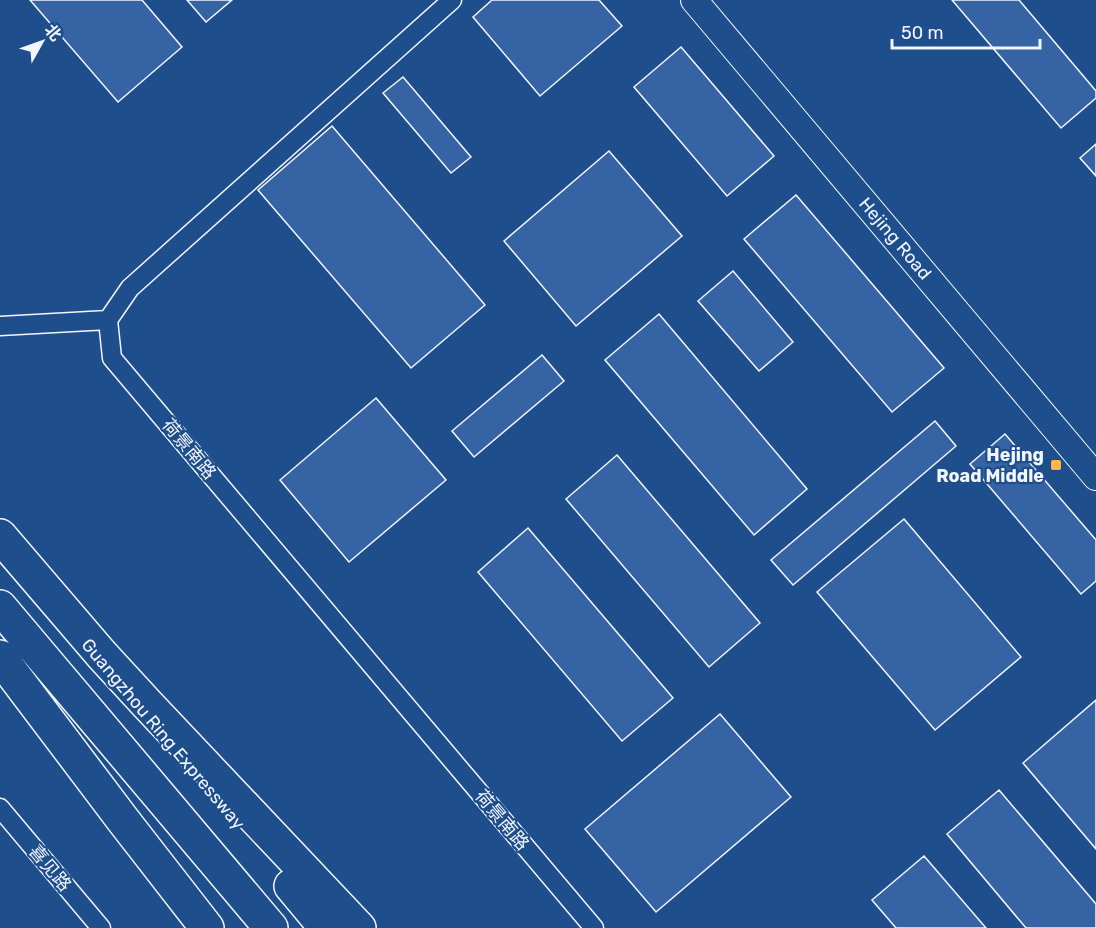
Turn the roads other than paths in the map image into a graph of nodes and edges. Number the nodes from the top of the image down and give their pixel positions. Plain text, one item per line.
1 (452, 0) edge
2 (694, 0) edge
3 (108, 320) junction
4 (0, 326) edge
5 (1096, 477) edge
6 (0, 536) edge
7 (0, 540) edge
8 (0, 607) edge
9 (0, 657) edge
10 (0, 808) edge
11 (101, 928) edge
12 (207, 928) edge
13 (270, 928) edge
14 (326, 928) edge
15 (359, 928) edge
16 (594, 928) edge

1 - 3 street
2 - 5 street, Hejing Road
3 - 4 street
3 - 16 street, 荷景南路
6 - 15 highway
7 - 14 highway, Guangzhou Ring Expressway
8 - 13 highway
9 - 12 highway
10 - 11 street, 喜见路

